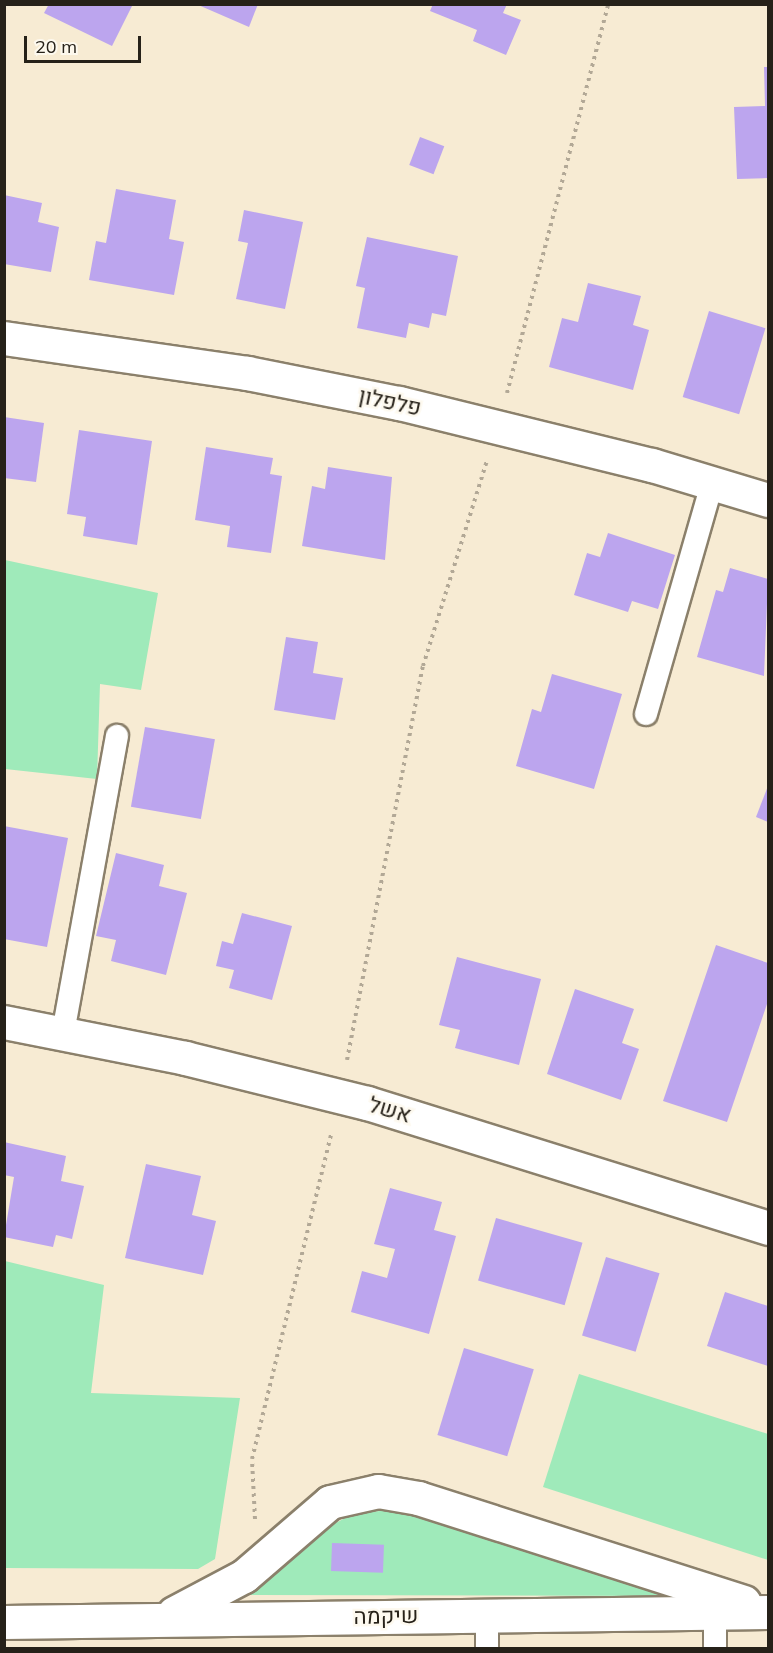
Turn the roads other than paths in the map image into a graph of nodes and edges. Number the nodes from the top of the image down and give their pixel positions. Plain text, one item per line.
1 (4, 338) edge
2 (712, 484) junction
3 (768, 500) edge
4 (646, 714) dead end
5 (117, 736) dead end
6 (4, 1022) edge
7 (63, 1033) junction
8 (768, 1228) edge
9 (768, 1611) edge
10 (714, 1612) junction
11 (487, 1614) junction
12 (154, 1619) junction
13 (4, 1622) edge
14 (487, 1648) edge
15 (715, 1648) edge

1 - 2 street, פלפלון
2 - 3 street, פלפלון
2 - 4 lane
5 - 7 lane
6 - 7 street, אשל
7 - 8 street, אשל
9 - 10 street, שיקמה
9 - 12 street
10 - 11 street, שיקמה
10 - 15 lane
11 - 12 street, שיקמה
11 - 14 lane
12 - 13 street, שיקמה

